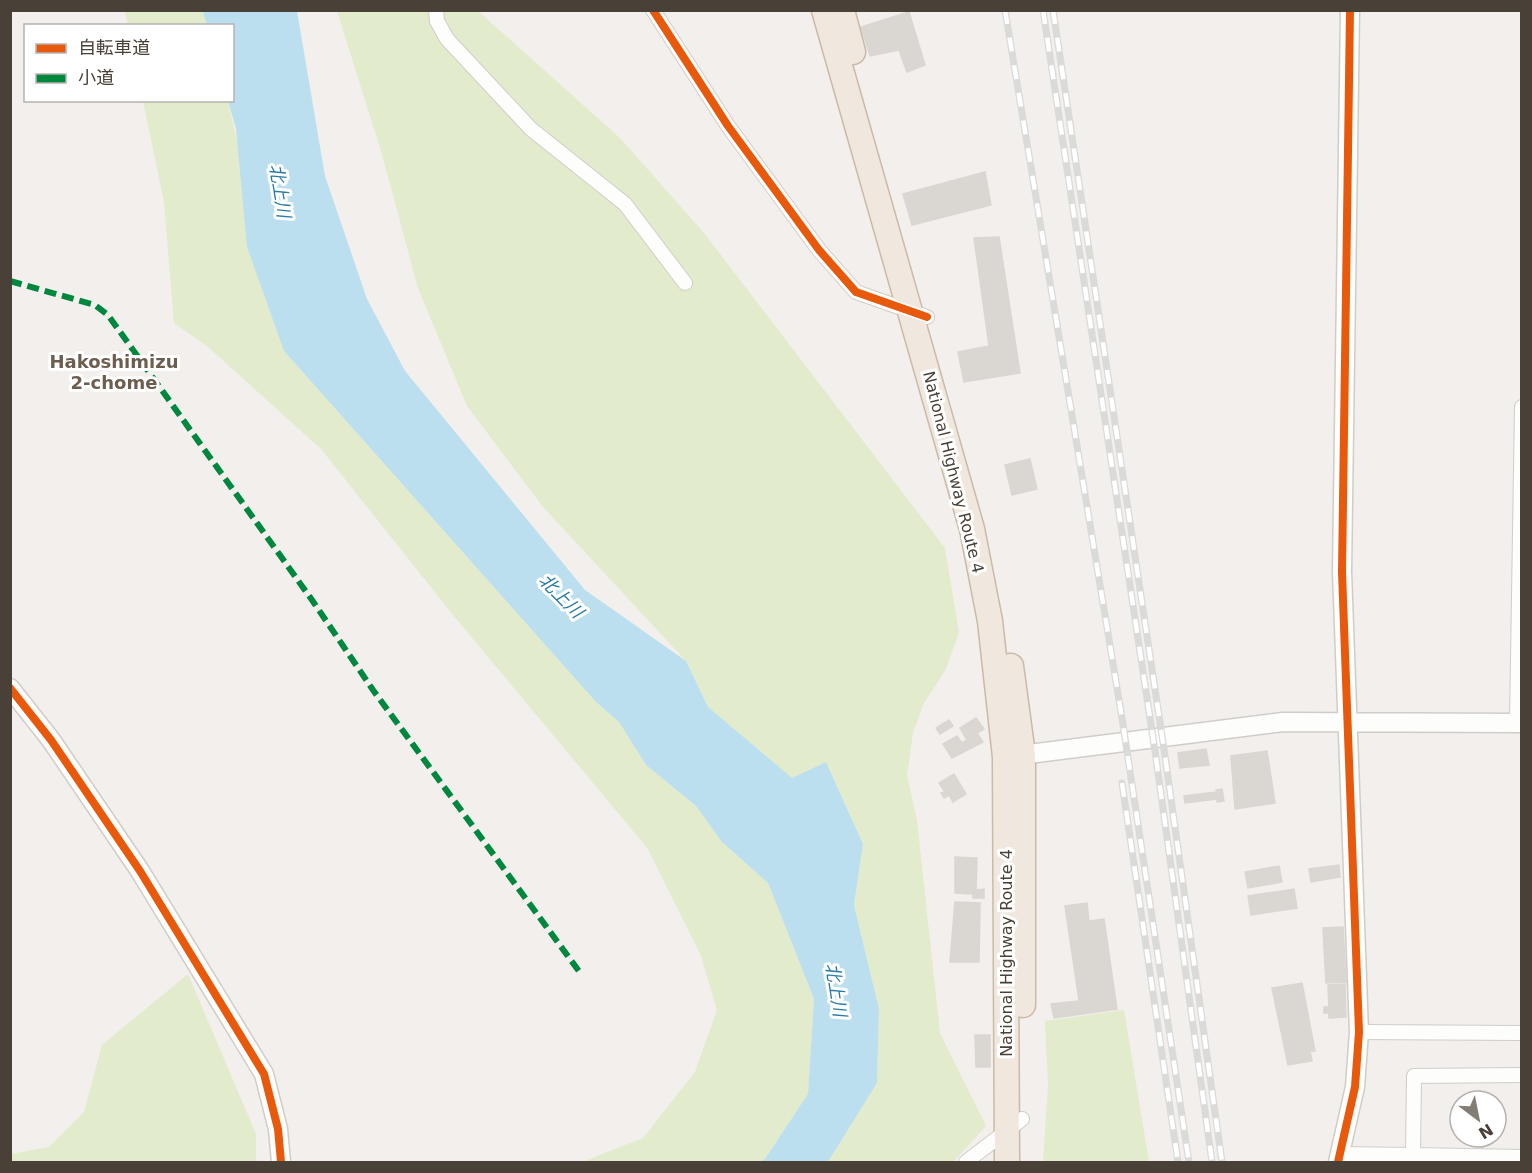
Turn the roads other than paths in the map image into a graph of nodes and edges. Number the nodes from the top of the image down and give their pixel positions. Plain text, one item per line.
1 (653, 10) edge
2 (824, 10) edge
3 (842, 10) edge
4 (1350, 10) edge
5 (437, 16) edge
6 (685, 283) dead end
7 (920, 315) junction
8 (1521, 407) edge
9 (12, 694) edge
10 (1347, 720) junction
11 (1519, 723) edge
12 (1014, 756) junction
13 (1359, 1032) junction
14 (1521, 1033) edge
15 (1521, 1075) edge
16 (1014, 1125) junction
17 (1413, 1155) junction
18 (1521, 1156) edge
19 (1340, 1158) edge
20 (282, 1162) edge
21 (966, 1162) edge
22 (1006, 1162) edge
23 (1022, 1162) edge

1 - 7 street
2 - 7 highway, National Highway Route 4
3 - 7 highway, National Highway Route 4
4 - 10 street
5 - 6 street
7 - 12 highway, National Highway Route 4
8 - 11 street
9 - 20 street
10 - 11 street
10 - 12 street
10 - 13 street
12 - 16 highway, National Highway Route 4
13 - 14 street
13 - 19 street
15 - 17 street
16 - 21 street
16 - 22 highway, National Highway Route 4
16 - 23 highway, National Highway Route 4
17 - 18 street
17 - 19 street

